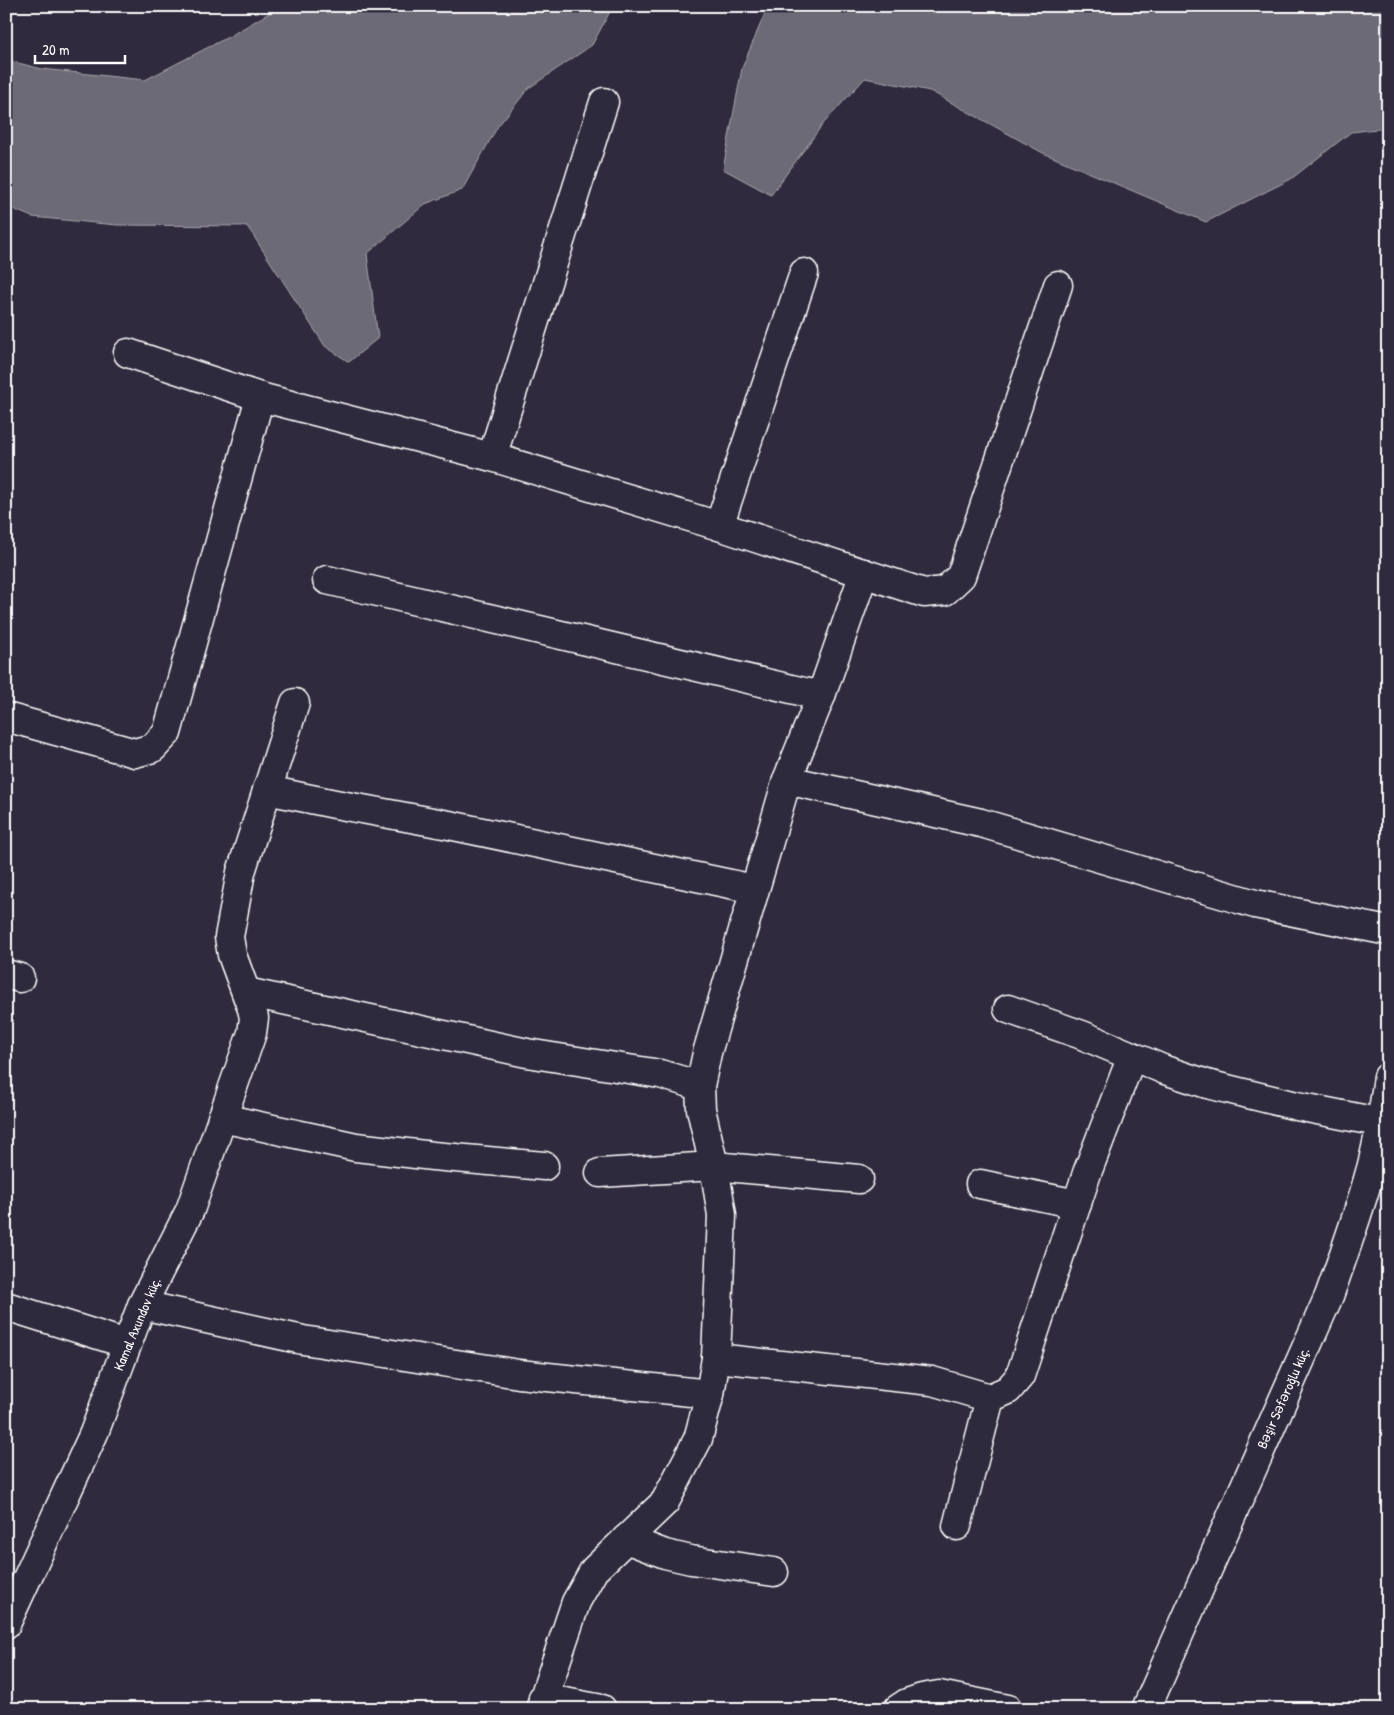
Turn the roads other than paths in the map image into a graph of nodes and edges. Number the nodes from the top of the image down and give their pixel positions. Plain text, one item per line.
1 (604, 102) dead end
2 (804, 272) dead end
3 (1058, 285) dead end
4 (128, 353) dead end
5 (260, 397) junction
6 (492, 457) junction
7 (719, 526) junction
8 (864, 573) junction
9 (327, 580) dead end
10 (821, 696) junction
11 (295, 703) dead end
12 (6, 717) edge
13 (787, 780) junction
14 (267, 790) junction
15 (754, 889) junction
16 (1388, 931) edge
17 (246, 992) junction
18 (1008, 1009) dead end
19 (1132, 1056) junction
20 (1388, 1077) edge
21 (700, 1086) junction
22 (222, 1118) junction
23 (1384, 1124) edge
24 (544, 1166) dead end
25 (714, 1166) junction
26 (600, 1173) dead end
27 (859, 1179) dead end
28 (980, 1184) dead end
29 (1077, 1204) junction
30 (142, 1305) junction
31 (6, 1306) edge
32 (128, 1344) junction
33 (716, 1358) junction
34 (710, 1394) junction
35 (990, 1398) junction
36 (957, 1526) dead end
37 (626, 1539) junction
38 (774, 1572) dead end
39 (6, 1624) edge
40 (541, 1704) edge
41 (602, 1709) edge
42 (898, 1709) edge
43 (1008, 1709) edge
44 (1146, 1709) edge

1 - 6 street
2 - 7 street
3 - 8 street
4 - 5 street
5 - 6 street
5 - 12 street
6 - 7 street
7 - 8 street
8 - 10 street
9 - 10 street
10 - 13 street
11 - 14 street
13 - 15 street
13 - 16 street
14 - 15 street
14 - 17 street
15 - 21 street
17 - 21 street
17 - 22 street, Kamal Axundov küç.
18 - 19 street
19 - 23 street
19 - 29 street
20 - 23 street, Bəşir Səfəroğlu küç.
21 - 25 street
22 - 24 street
22 - 30 street, Kamal Axundov küç.
23 - 44 street, Bəşir Səfəroğlu küç.
25 - 26 street
25 - 27 street
25 - 33 street
28 - 29 street
29 - 35 street
30 - 32 street, Kamal Axundov küç.
30 - 34 street
31 - 32 street
32 - 39 street, Kamal Axundov küç.
33 - 34 street
33 - 35 street
34 - 37 street
35 - 36 street
37 - 38 street
37 - 40 street
40 - 41 street
42 - 43 street

